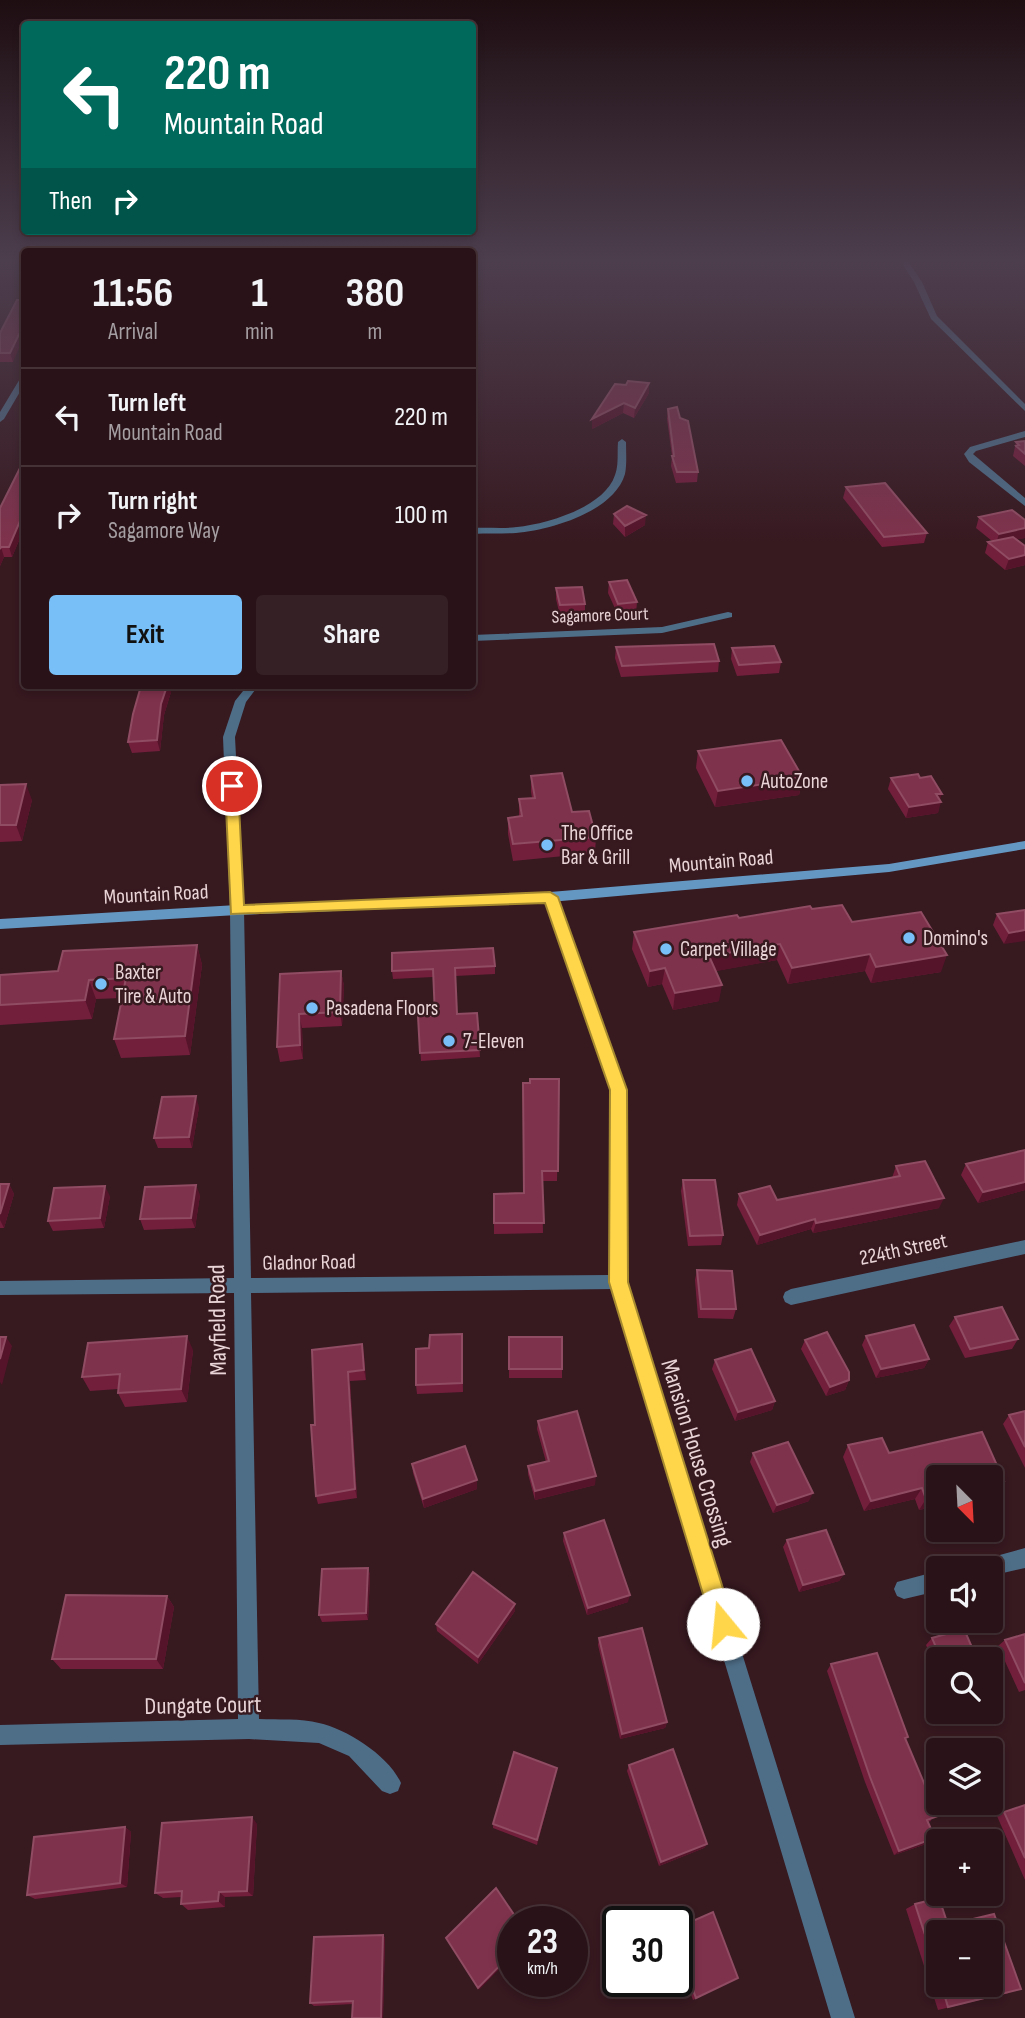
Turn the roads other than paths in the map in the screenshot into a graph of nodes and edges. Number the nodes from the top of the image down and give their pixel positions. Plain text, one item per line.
1 (971, 354) edge
2 (21, 384) edge
3 (0, 402) edge
4 (10, 402) junction
5 (1025, 409) edge
6 (0, 419) edge
7 (1025, 434) edge
8 (622, 442) dead end
9 (1025, 503) edge
10 (476, 531) edge
11 (728, 615) dead end
12 (476, 638) edge
13 (251, 689) edge
14 (1025, 845) edge
15 (550, 897) junction
16 (237, 910) junction
17 (0, 924) edge
18 (1025, 1247) edge
19 (619, 1282) junction
20 (241, 1286) junction
21 (0, 1288) edge
22 (791, 1297) dead end
23 (1025, 1558) edge
24 (1003, 1564) edge
25 (926, 1584) edge
26 (904, 1590) dead end
27 (249, 1729) junction
28 (0, 1735) edge
29 (390, 1783) dead end
30 (843, 2018) edge

1 - 5 street
2 - 4 street
3 - 4 street
4 - 6 street
7 - 9 street
8 - 10 street
11 - 12 street, Sagamore Court
13 - 16 street, Mayfield Road
14 - 15 main road, Mountain Road
15 - 16 main road, Mountain Road
15 - 19 street, Mansion House Crossing
16 - 17 main road, Mountain Road
16 - 20 street, Mayfield Road
18 - 22 street, 224th Street
19 - 20 street, Gladnor Road
19 - 30 street, Mansion House Crossing
20 - 21 street, Gladnor Road
20 - 27 street, Mayfield Road
23 - 24 street
25 - 26 street
27 - 28 street, Dungate Court
27 - 29 street, Dungate Court

